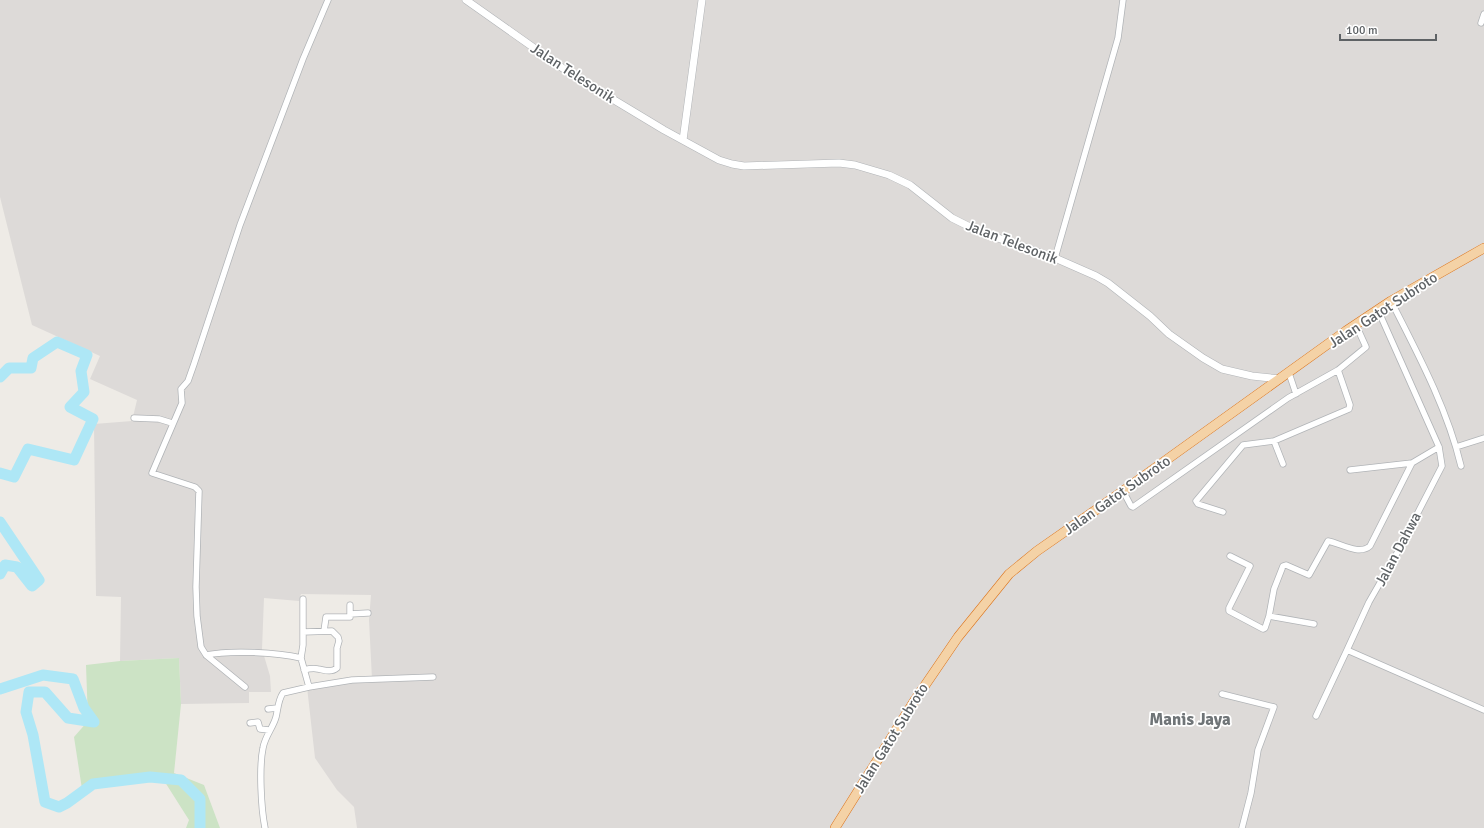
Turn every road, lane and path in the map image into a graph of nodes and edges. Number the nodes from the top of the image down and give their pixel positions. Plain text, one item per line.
1 (328, 0) edge
2 (466, 0) edge
3 (702, 0) edge
4 (1123, 0) edge
5 (1484, 14) edge
6 (1481, 23) dead end
7 (683, 140) junction
8 (1484, 248) edge
9 (1055, 258) junction
10 (1391, 301) junction
11 (1378, 310) junction
12 (1356, 325) junction
13 (1338, 370) junction
14 (1289, 373) junction
15 (1280, 379) junction
16 (1296, 394) junction
17 (134, 418) dead end
18 (172, 423) junction
19 (1484, 438) edge
20 (1274, 441) junction
21 (1439, 447) junction
22 (1456, 447) junction
23 (1412, 462) junction
24 (1283, 464) dead end
25 (1461, 466) dead end
26 (1350, 470) dead end
27 (1123, 491) junction
28 (1223, 512) dead end
29 (1230, 556) dead end
30 (303, 599) dead end
31 (350, 605) dead end
32 (368, 613) dead end
33 (350, 614) junction
34 (1269, 616) junction
35 (1314, 624) dead end
36 (324, 631) junction
37 (303, 632) junction
38 (1347, 650) junction
39 (206, 655) junction
40 (301, 658) junction
41 (304, 670) junction
42 (433, 678) dead end
43 (244, 687) dead end
44 (309, 687) junction
45 (1222, 694) dead end
46 (277, 708) junction
47 (268, 709) dead end
48 (1484, 710) edge
49 (1316, 716) dead end
50 (250, 723) dead end
51 (269, 730) junction
52 (264, 828) edge
53 (835, 828) edge
54 (1242, 828) edge

1 - 18 street
2 - 7 street, Jalan Telesonik
3 - 7 street
4 - 9 street
5 - 6 street
7 - 9 street, Jalan Telesonik
8 - 10 highway, Jalan Gatot Subroto
9 - 15 street, Jalan Telesonik
10 - 11 highway, Jalan Gatot Subroto
10 - 22 street
11 - 12 highway, Jalan Gatot Subroto
11 - 21 street, Jalan Dahwa
12 - 13 street
12 - 14 highway, Jalan Gatot Subroto
13 - 16 street
13 - 20 street
14 - 15 highway, Jalan Gatot Subroto
14 - 16 street
15 - 27 highway, Jalan Gatot Subroto
16 - 27 street
17 - 18 street
18 - 39 street
19 - 22 street
20 - 24 street
20 - 28 street
21 - 23 street
21 - 38 street, Jalan Dahwa
22 - 25 street
23 - 26 street
23 - 34 street
27 - 53 highway, Jalan Gatot Subroto
29 - 34 street
30 - 37 street
31 - 33 street
32 - 33 street
33 - 36 street
34 - 35 street
36 - 37 street
36 - 41 street
37 - 40 street
38 - 48 street
38 - 49 street, Jalan Dahwa
39 - 40 street
39 - 43 street
40 - 41 street
41 - 44 street
42 - 44 street
44 - 46 street
45 - 54 street
46 - 47 street
46 - 51 street
50 - 51 street
51 - 52 street

